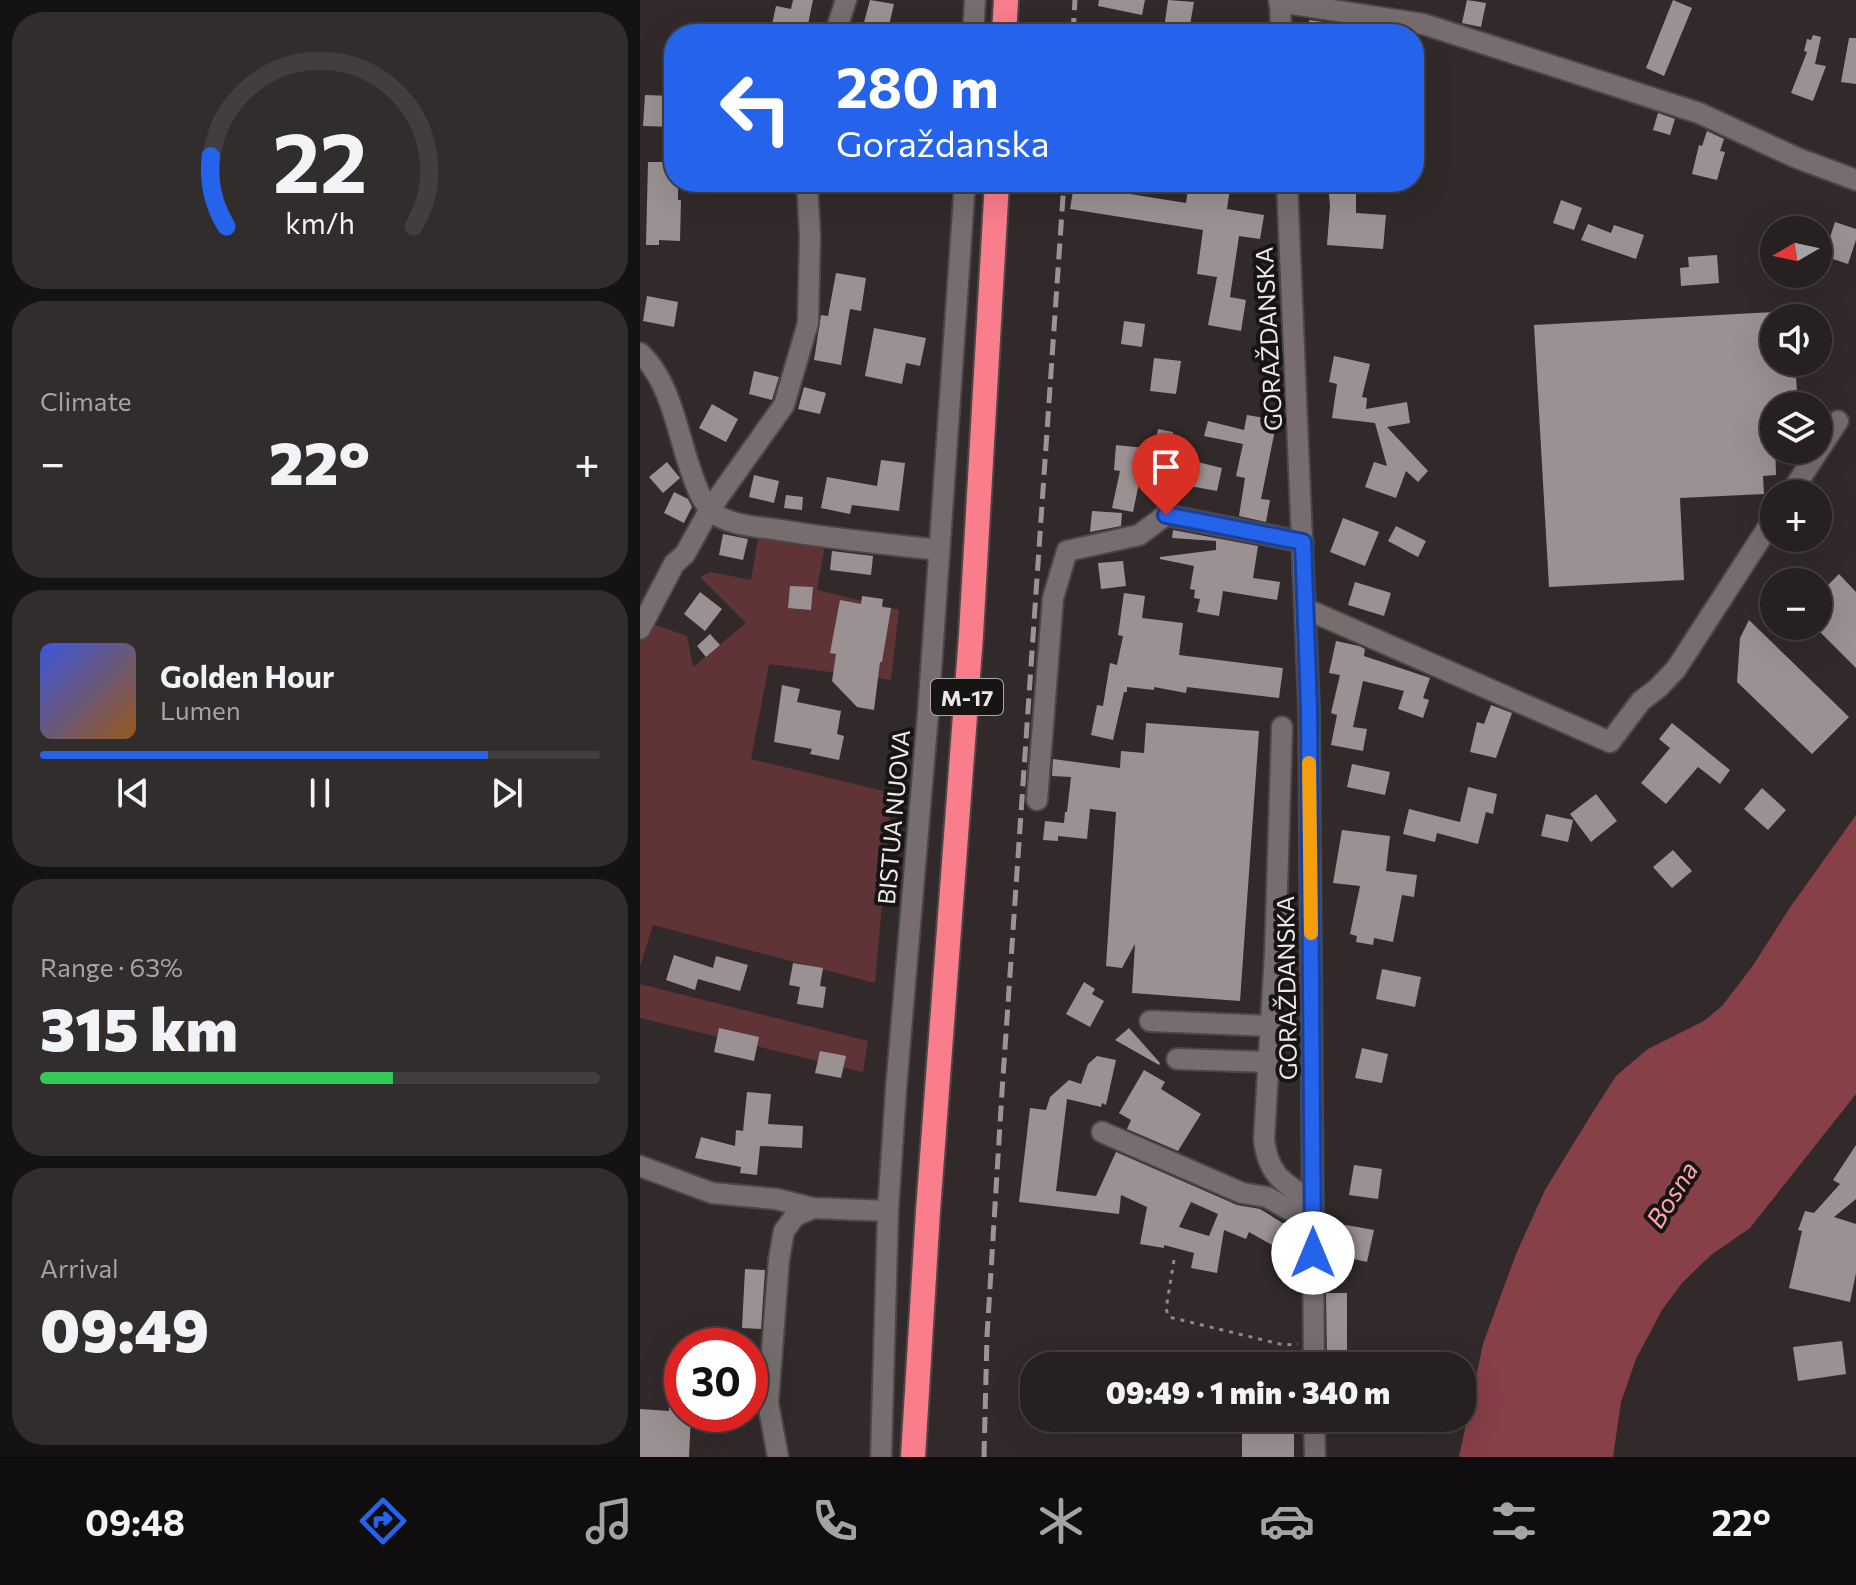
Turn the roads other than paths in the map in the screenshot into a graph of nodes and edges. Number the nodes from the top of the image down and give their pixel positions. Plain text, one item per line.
1 (846, 0) edge
2 (975, 0) edge
3 (1006, 0) edge
4 (1280, 1) edge
5 (838, 24) edge
6 (974, 24) edge
7 (1005, 24) edge
8 (1281, 24) edge
9 (1423, 24) edge
10 (1424, 24) edge
11 (1856, 180) edge
12 (808, 192) edge
13 (964, 192) edge
14 (996, 192) edge
15 (1287, 192) edge
16 (640, 353) edge
17 (1838, 421) dead end
18 (1799, 480) edge
19 (710, 509) junction
20 (1760, 540) edge
21 (1303, 542) junction
22 (939, 550) junction
23 (1306, 609) junction
24 (640, 629) edge
25 (1282, 727) dead end
26 (1037, 800) dead end
27 (1150, 1021) dead end
28 (1271, 1026) junction
29 (1177, 1059) dead end
30 (1268, 1062) junction
31 (1102, 1132) dead end
32 (640, 1166) edge
33 (813, 1208) junction
34 (888, 1211) junction
35 (1313, 1212) junction
36 (1313, 1352) edge
37 (1314, 1432) edge
38 (778, 1457) edge
39 (881, 1457) edge
40 (913, 1457) edge
41 (1315, 1457) edge

1 - 5 street
2 - 6 street
3 - 7 highway
4 - 8 street
4 - 9 street
10 - 11 street
12 - 19 street
13 - 22 street, BISTUA NUOVA
14 - 40 highway, M-17
15 - 21 street, GORAŽDANSKA
16 - 19 street
17 - 18 street
19 - 22 street
19 - 24 street
20 - 23 street
21 - 23 street, GORAŽDANSKA
21 - 26 street
22 - 34 street, BISTUA NUOVA
23 - 35 street, GORAŽDANSKA
25 - 28 street
27 - 28 street
28 - 30 street
29 - 30 street
30 - 35 street
31 - 35 street
32 - 33 street
33 - 34 street
33 - 38 street
34 - 39 street, BISTUA NUOVA
35 - 36 street, GORAŽDANSKA
37 - 41 street

